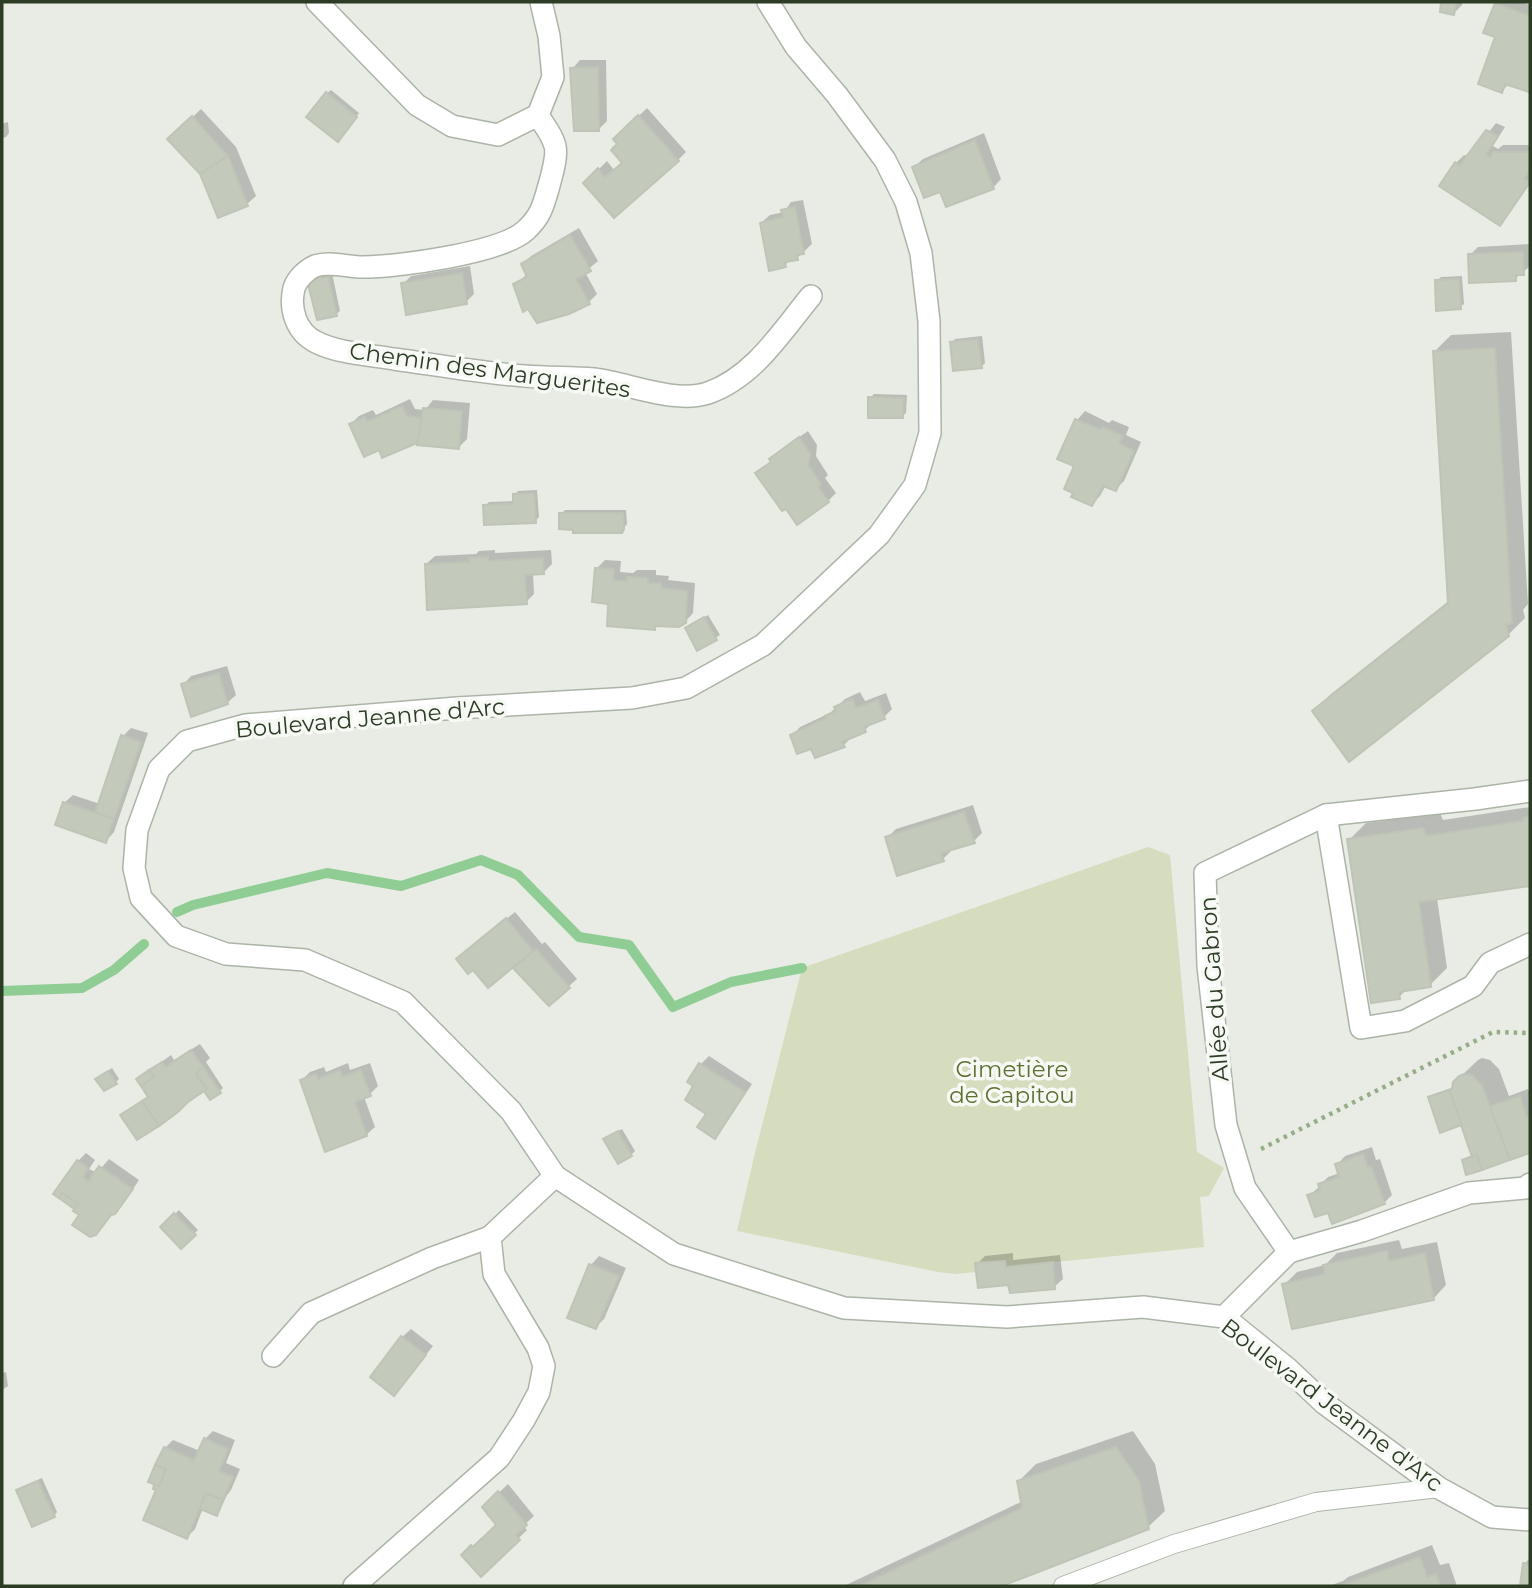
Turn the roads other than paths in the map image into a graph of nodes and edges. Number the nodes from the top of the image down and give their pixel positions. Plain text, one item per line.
1 (317, 2) edge
2 (541, 2) edge
3 (768, 2) edge
4 (538, 116) junction
5 (811, 296) dead end
6 (1530, 791) edge
7 (1326, 815) junction
8 (1530, 944) edge
9 (555, 1176) junction
10 (1529, 1193) edge
11 (490, 1237) junction
12 (1289, 1252) junction
13 (1224, 1317) junction
14 (273, 1356) dead end
15 (1439, 1488) junction
16 (1530, 1520) edge
17 (354, 1586) edge
18 (1063, 1586) edge

1 - 4 street
2 - 4 street
3 - 9 street, Boulevard Jeanne d'Arc
4 - 5 street, Chemin des Marguerites
6 - 7 street, Allée du Gabron
7 - 8 street
7 - 12 street, Allée du Gabron
9 - 11 street
9 - 13 street, Boulevard Jeanne d'Arc
10 - 12 street
11 - 14 street
11 - 17 street
12 - 13 street
13 - 15 street, Boulevard Jeanne d'Arc
15 - 16 street, Boulevard Jeanne d'Arc
15 - 18 lane

